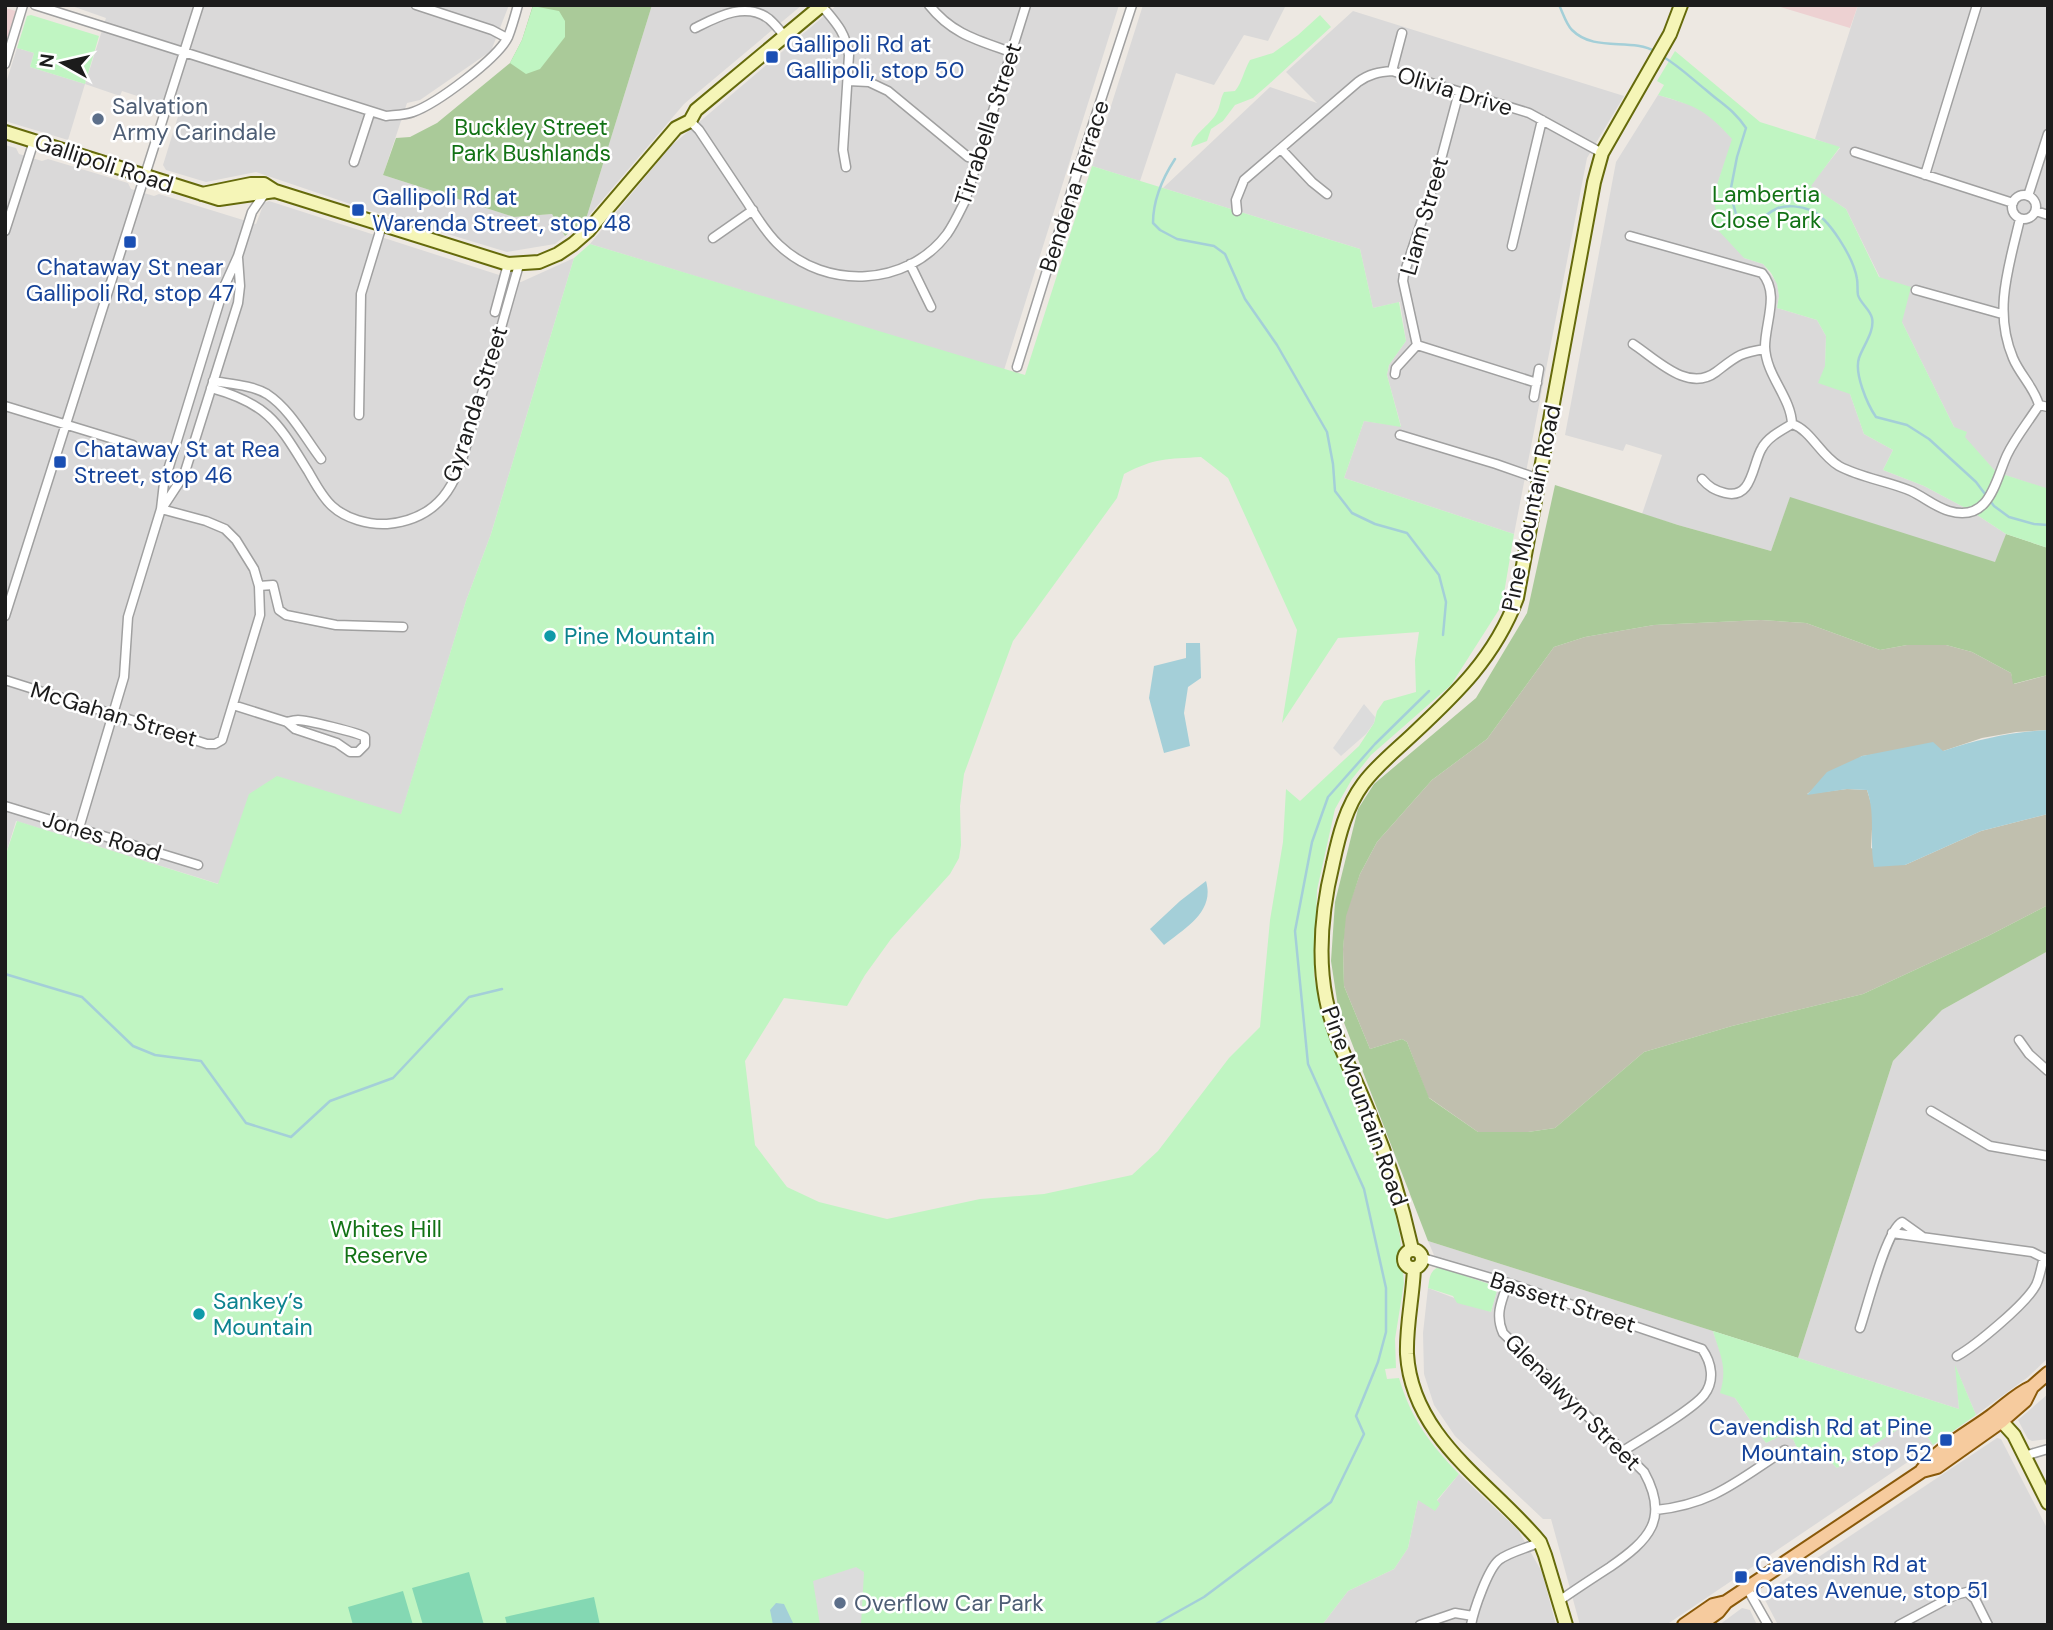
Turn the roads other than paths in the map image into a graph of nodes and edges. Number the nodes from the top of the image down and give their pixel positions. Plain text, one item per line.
1 (23, 5) edge
2 (35, 5) edge
3 (199, 5) edge
4 (416, 5) edge
5 (518, 5) edge
6 (929, 5) edge
7 (1026, 5) edge
8 (1132, 5) edge
9 (1681, 5) edge
10 (1977, 5) edge
11 (822, 6) edge
12 (695, 28) dead end
13 (1402, 33) dead end
14 (785, 36) junction
15 (508, 38) junction
16 (1011, 52) junction
17 (184, 53) junction
18 (5, 64) edge
19 (1392, 71) junction
20 (848, 81) junction
21 (1459, 92) junction
22 (370, 113) junction
23 (1542, 120) junction
24 (690, 121) junction
25 (5, 132) edge
26 (2048, 134) edge
27 (34, 141) junction
28 (1282, 149) junction
29 (1855, 152) dead end
30 (1602, 153) junction
31 (977, 160) junction
32 (354, 162) dead end
33 (846, 167) dead end
34 (1925, 175) junction
35 (145, 177) junction
36 (270, 192) junction
37 (202, 194) junction
38 (1327, 194) dead end
39 (241, 195) junction
40 (2028, 196) junction
41 (2012, 204) junction
42 (753, 211) junction
43 (1237, 211) dead end
44 (2036, 211) junction
45 (252, 212) junction
46 (2048, 215) edge
47 (2021, 219) junction
48 (382, 225) junction
49 (5, 231) edge
50 (1630, 236) dead end
51 (713, 238) dead end
52 (1511, 246) dead end
53 (238, 256) junction
54 (911, 264) junction
55 (514, 265) junction
56 (1916, 290) dead end
57 (931, 307) dead end
58 (495, 312) dead end
59 (2002, 314) junction
60 (1633, 344) dead end
61 (1417, 345) junction
62 (1765, 349) junction
63 (1017, 367) dead end
64 (1539, 369) dead end
65 (1395, 374) dead end
66 (1536, 383) junction
67 (212, 385) junction
68 (1534, 397) dead end
69 (5, 406) edge
70 (2043, 406) edge
71 (359, 415) dead end
72 (1792, 424) junction
73 (65, 425) junction
74 (1401, 435) dead end
75 (133, 445) dead end
76 (321, 459) dead end
77 (1702, 479) dead end
78 (1539, 480) junction
79 (161, 509) junction
80 (259, 586) junction
81 (5, 616) edge
82 (403, 627) dead end
83 (5, 680) edge
84 (233, 705) junction
85 (114, 714) junction
86 (287, 722) junction
87 (5, 806) edge
88 (79, 828) junction
89 (198, 866) dead end
90 (2020, 1040) dead end
91 (2048, 1071) edge
92 (1931, 1111) dead end
93 (2048, 1156) edge
94 (2046, 1258) edge
95 (1418, 1263) junction
96 (1508, 1283) junction
97 (1860, 1328) dead end
98 (1957, 1356) dead end
99 (2048, 1373) edge
100 (1998, 1417) junction
101 (2048, 1449) edge
102 (1785, 1450) dead end
103 (1623, 1451) junction
104 (2024, 1456) junction
105 (2048, 1503) edge
106 (1656, 1510) junction
107 (1540, 1542) junction
108 (1747, 1588) junction
109 (1559, 1601) junction
110 (1726, 1602) junction
111 (1472, 1620) edge
112 (1420, 1625) edge
113 (1566, 1625) edge
114 (1684, 1625) edge
115 (1700, 1625) edge
116 (1768, 1625) edge
117 (1899, 1625) edge
118 (1988, 1625) edge

1 - 18 street
2 - 17 street
3 - 17 street
4 - 15 street
5 - 15 street
6 - 16 street
7 - 16 street, Tirrabella Street
8 - 63 street, Bendena Terrace
9 - 30 street, Pine Mountain Road
10 - 34 street
11 - 14 street
11 - 20 street
12 - 14 street
13 - 19 street
14 - 24 street
15 - 22 street
16 - 31 street, Tirrabella Street
17 - 22 street
17 - 35 street
19 - 21 street, Olivia Drive
19 - 28 street, Olivia Drive
20 - 31 street
20 - 33 street
21 - 23 street, Olivia Drive
21 - 61 street, Liam Street
22 - 32 street
23 - 30 street, Olivia Drive
23 - 52 street
24 - 42 street, Tirrabella Street
24 - 55 street
25 - 27 street, Gallipoli Road
26 - 40 street
27 - 35 street, Gallipoli Road
27 - 49 street
28 - 38 street
28 - 43 street, Olivia Drive
29 - 34 street
30 - 78 street, Pine Mountain Road
31 - 54 street, Tirrabella Street
34 - 41 street
35 - 37 street, Gallipoli Road
35 - 73 street
36 - 37 street, Gallipoli Road
36 - 39 street, Gallipoli Road
36 - 45 street
36 - 48 street, Gallipoli Road
37 - 39 street, Gallipoli Road
39 - 45 street
40 - 41 street
40 - 44 street
41 - 47 street
42 - 51 street
42 - 54 street, Tirrabella Street
44 - 46 street
44 - 47 street
45 - 53 street
47 - 59 street
48 - 55 street, Gallipoli Road
48 - 71 street
50 - 62 street
53 - 67 street
53 - 79 street
54 - 57 street
55 - 58 street
55 - 67 street, Gyranda Street
56 - 59 street
59 - 70 street
60 - 62 street
61 - 65 street
61 - 66 street
62 - 72 street
64 - 66 street
66 - 68 street
67 - 76 street
67 - 79 street
69 - 73 street
70 - 72 street
72 - 77 street
73 - 75 street
73 - 81 street
74 - 78 street
78 - 95 street, Pine Mountain Road
79 - 80 street, McGahan Street
79 - 85 street
80 - 82 street
80 - 84 street, McGahan Street
83 - 85 street, McGahan Street
84 - 85 street, McGahan Street
84 - 86 street
85 - 88 street
86 - 86 street
87 - 88 street, Jones Road
88 - 89 street, Jones Road
90 - 91 street
92 - 93 street
94 - 97 street
94 - 98 street
95 - 96 street, Bassett Street
95 - 107 street
96 - 103 street, Glenalwyn Street
96 - 103 street, Bassett Street
99 - 100 main road
100 - 104 street
100 - 108 main road
101 - 104 street
102 - 106 street
103 - 106 street, Glenalwyn Street
104 - 105 street
106 - 109 street
107 - 109 street
107 - 111 street
108 - 110 main road
108 - 116 street
109 - 113 street
110 - 114 main road
110 - 115 main road
111 - 112 street
117 - 118 street

